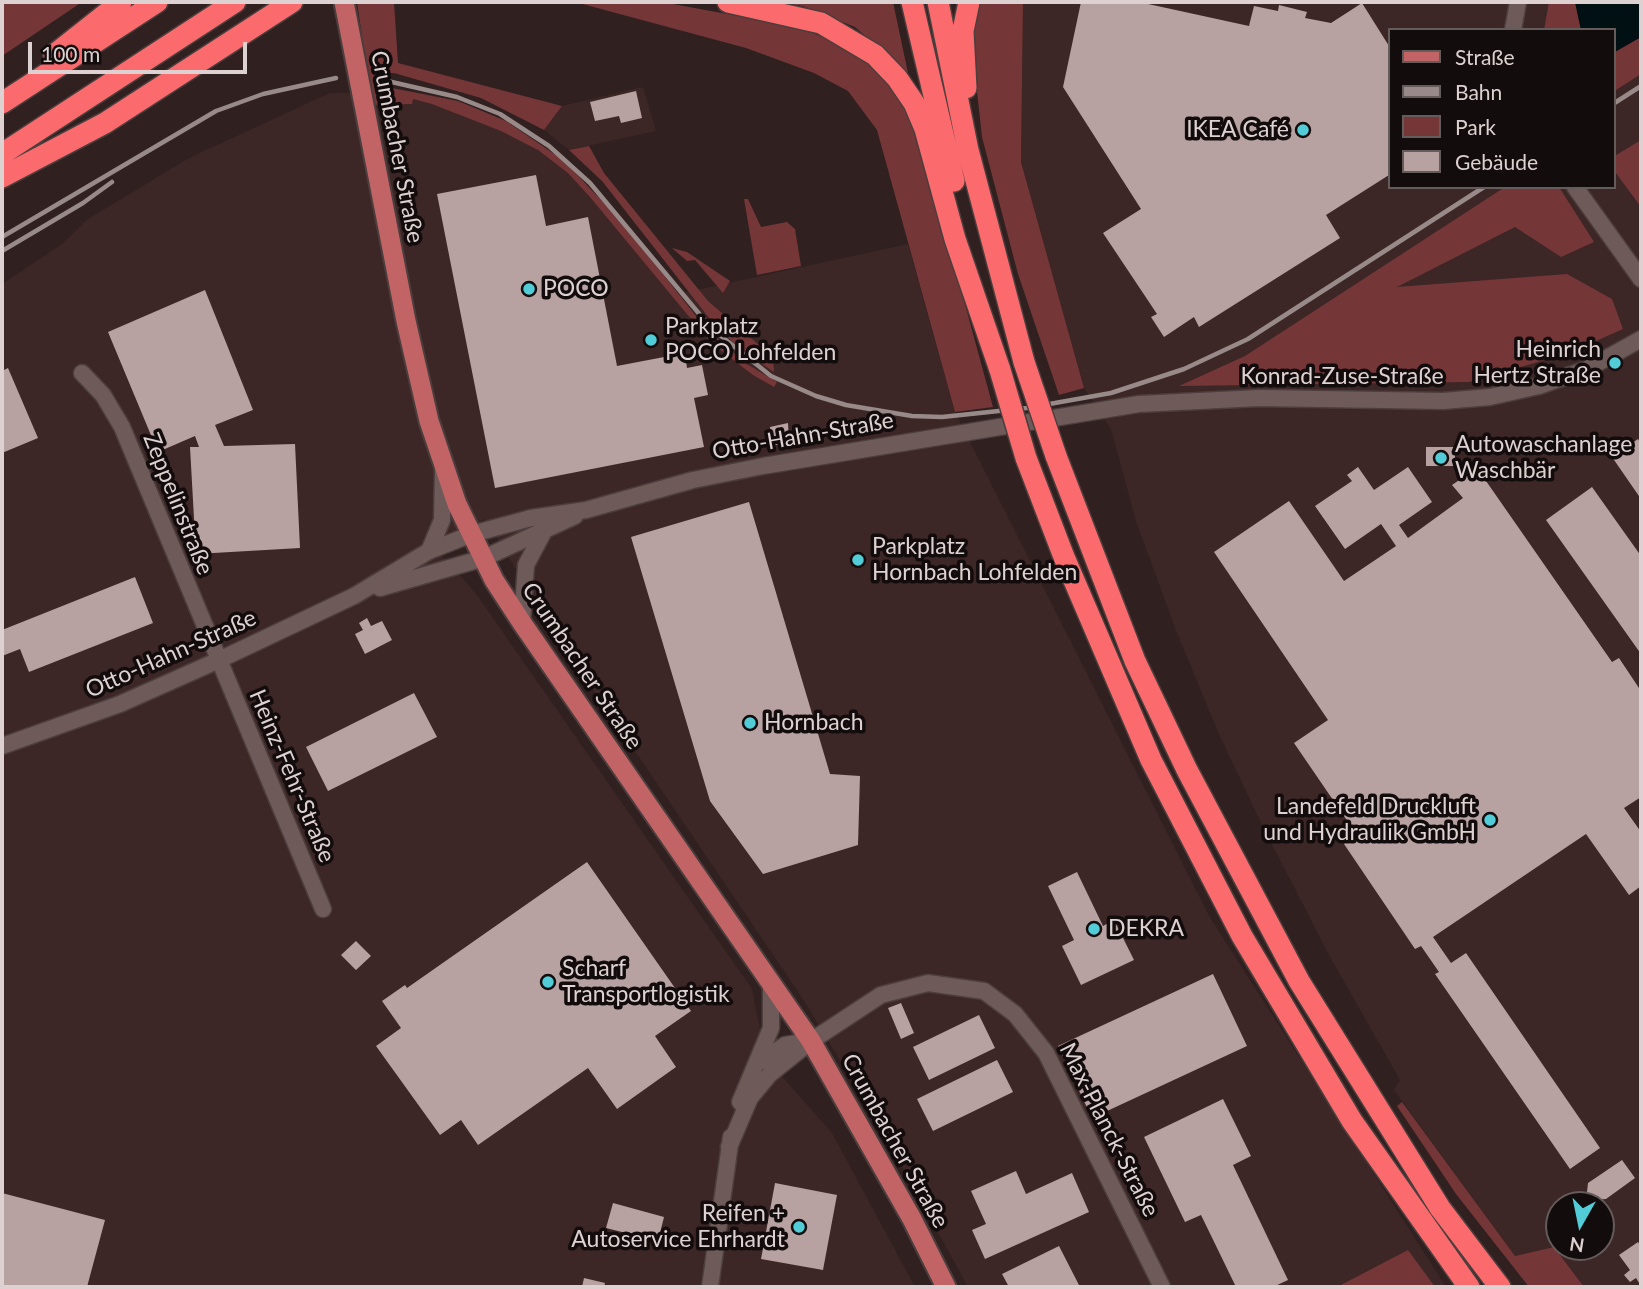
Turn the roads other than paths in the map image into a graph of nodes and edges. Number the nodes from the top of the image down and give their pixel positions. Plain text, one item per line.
1 (121, 2) edge
2 (157, 2) edge
3 (235, 2) edge
4 (292, 2) edge
5 (302, 2) edge
6 (344, 2) edge
7 (727, 2) edge
8 (912, 2) edge
9 (938, 2) edge
10 (969, 2) edge
11 (1518, 2) edge
12 (260, 23) junction
13 (1513, 28) edge
14 (2, 101) edge
15 (968, 150) junction
16 (2, 155) edge
17 (2, 177) edge
18 (1576, 189) edge
19 (1641, 279) edge
20 (1641, 339) edge
21 (998, 363) junction
22 (82, 373) dead end
23 (1031, 421) joint
24 (443, 468) junction
25 (586, 510) junction
26 (543, 533) junction
27 (472, 534) junction
28 (429, 551) junction
29 (484, 558) junction
30 (354, 596) junction
31 (522, 623) junction
32 (219, 660) junction
33 (2, 746) edge
34 (323, 909) dead end
35 (771, 985) junction
36 (811, 1041) junction
37 (759, 1063) junction
38 (729, 1147) junction
39 (709, 1287) edge
40 (946, 1287) edge
41 (1161, 1287) edge
42 (1469, 1287) edge
43 (1500, 1287) edge

1 - 14 highway
2 - 14 highway
3 - 16 highway
4 - 12 highway
5 - 12 highway
6 - 24 main road, Crumbacher Straße
7 - 21 highway
8 - 21 highway
9 - 15 highway
10 - 15 highway
11 - 13 street
12 - 17 highway
15 - 43 highway, bridge
18 - 19 street
20 - 23 street, Konrad-Zuse-Straße
21 - 42 highway, bridge
22 - 32 street, Zeppelinstraße
23 - 25 street, Otto-Hahn-Straße
24 - 27 main road, Crumbacher Straße
24 - 28 street
25 - 26 street, Otto-Hahn-Straße
25 - 27 street, Otto-Hahn-Straße
26 - 29 street, Otto-Hahn-Straße
26 - 31 street
27 - 28 street, Otto-Hahn-Straße
27 - 29 main road, Crumbacher Straße
28 - 30 street, Otto-Hahn-Straße
29 - 30 street, Otto-Hahn-Straße
29 - 31 main road, Crumbacher Straße
30 - 32 street, Otto-Hahn-Straße
31 - 35 main road, Crumbacher Straße
32 - 33 street, Otto-Hahn-Straße
32 - 34 street, Heinz-Fehr-Straße
35 - 36 main road, Crumbacher Straße
35 - 37 street
36 - 37 street
36 - 38 street
36 - 40 main road, Crumbacher Straße
36 - 41 street, Max-Planck-Straße
37 - 38 street
38 - 39 street

